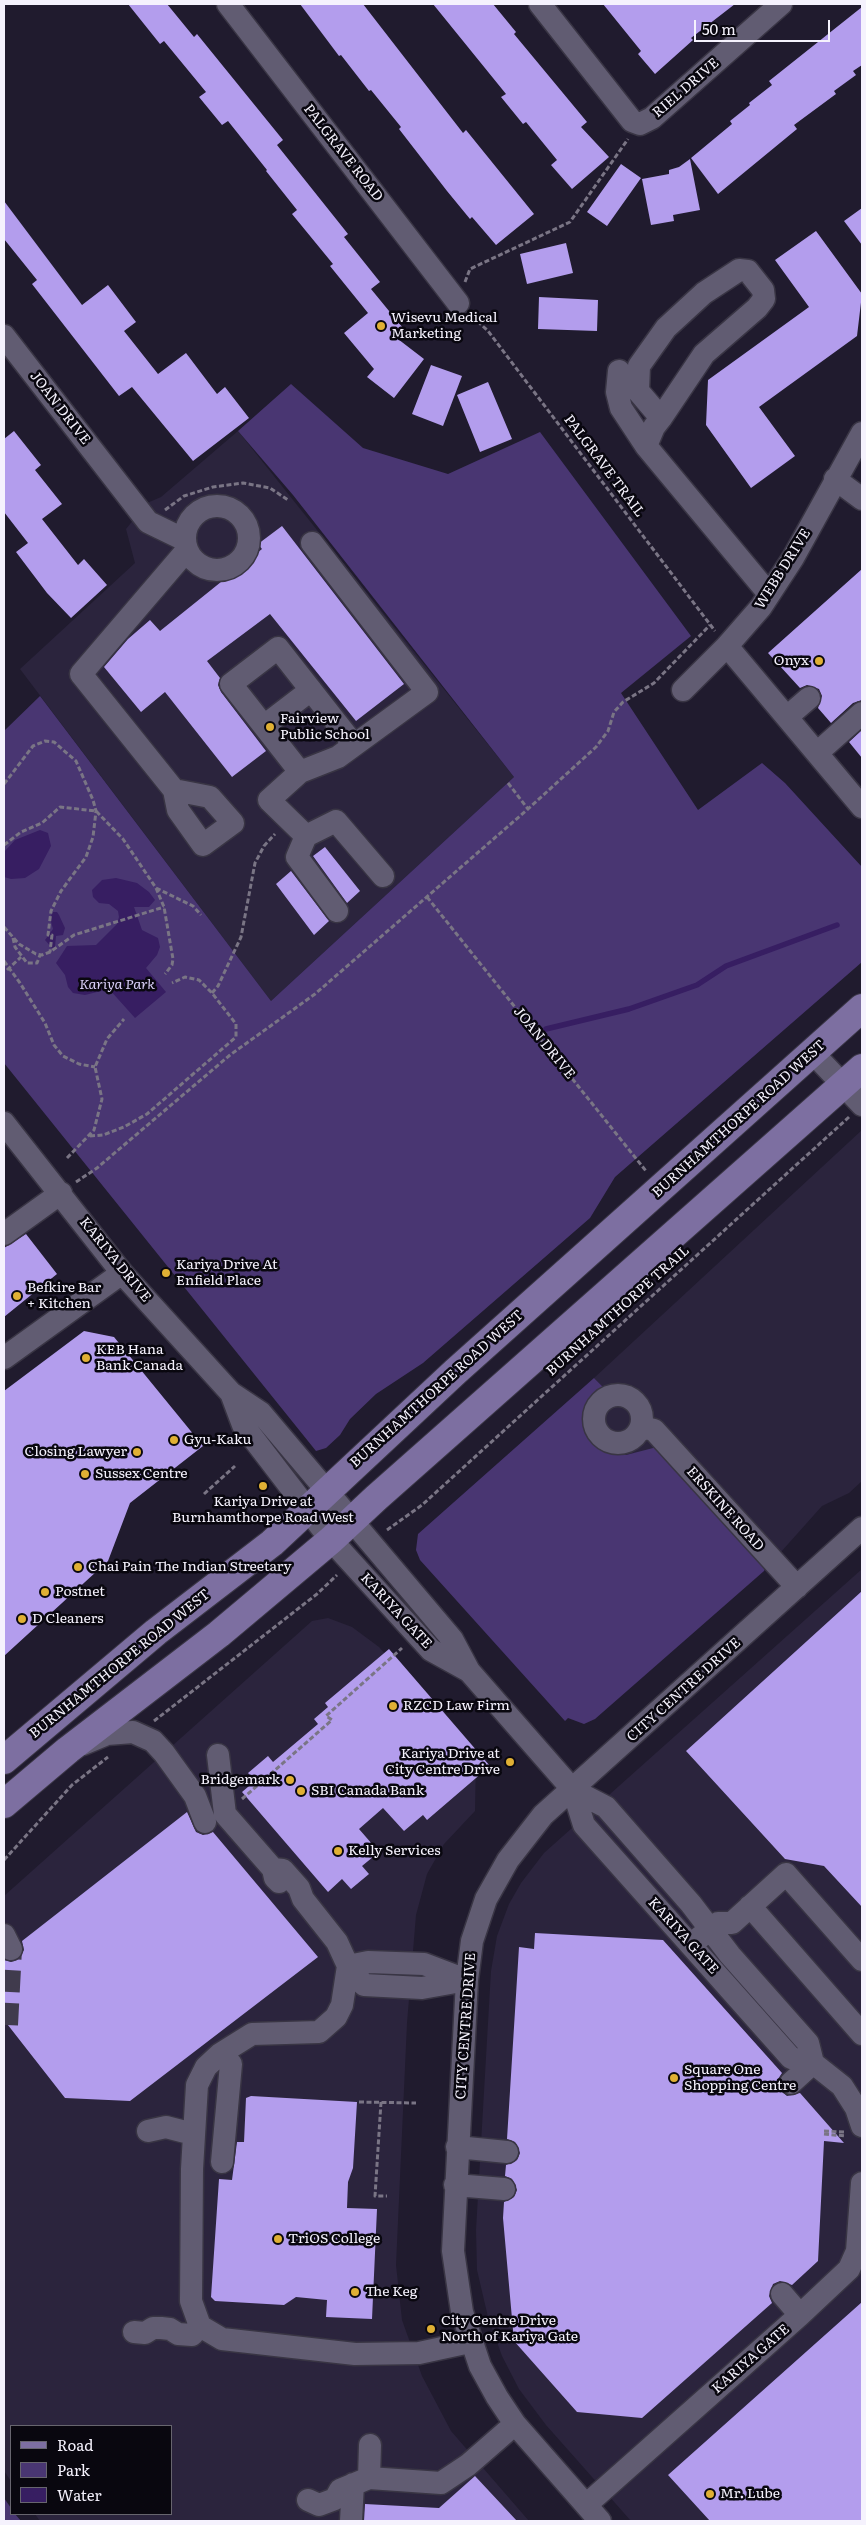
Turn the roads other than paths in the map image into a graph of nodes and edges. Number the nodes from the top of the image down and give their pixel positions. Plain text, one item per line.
1 (228, 4) edge
2 (540, 4) edge
3 (781, 4) edge
4 (458, 303) road end
5 (4, 336) edge
6 (619, 371) dead end
7 (660, 418) junction
8 (862, 433) edge
9 (646, 446) junction
10 (835, 479) junction
11 (862, 499) edge
12 (312, 543) dead end
13 (769, 594) junction
14 (727, 646) junction
15 (311, 690) junction
16 (683, 690) dead end
17 (809, 698) dead end
18 (862, 713) edge
19 (788, 717) junction
20 (264, 726) junction
21 (354, 744) junction
22 (817, 753) junction
23 (300, 772) junction
24 (174, 790) dead end
25 (862, 807) edge
26 (306, 836) junction
27 (383, 876) dead end
28 (337, 911) dead end
29 (862, 1008) edge
30 (813, 1052) junction
31 (853, 1076) edge
32 (862, 1105) edge
33 (4, 1123) edge
34 (61, 1193) junction
35 (4, 1234) edge
36 (122, 1273) junction
37 (4, 1358) edge
38 (648, 1429) dead end
39 (317, 1501) junction
40 (352, 1521) junction
41 (862, 1528) edge
42 (332, 1540) junction
43 (797, 1587) junction
44 (469, 1671) junction
45 (7, 1749) edge
46 (68, 1750) junction
47 (218, 1755) dead end
48 (572, 1790) junction
49 (4, 1804) edge
50 (215, 1818) junction
51 (750, 1906) junction
52 (710, 1929) junction
53 (4, 1935) edge
54 (691, 1946) junction
55 (4, 1947) tunnel mouth
56 (862, 1960) edge
57 (348, 1966) junction
58 (467, 1980) junction
59 (862, 2034) edge
60 (228, 2062) junction
61 (813, 2063) junction
62 (791, 2083) dead end
63 (862, 2126) edge
64 (457, 2147) junction
65 (506, 2152) dead end
66 (222, 2162) dead end
67 (862, 2183) edge
68 (454, 2186) junction
69 (504, 2189) dead end
70 (782, 2294) dead end
71 (800, 2315) junction
72 (200, 2326) junction
73 (140, 2332) dead end
74 (470, 2342) junction
75 (515, 2424) junction
76 (370, 2445) dead end
77 (354, 2484) junction
78 (309, 2500) dead end
79 (593, 2513) edge
80 (351, 2521) edge

1 - 4 street, PALGRAVE ROAD
2 - 3 street, RIEL DRIVE
5 - 24 street, JOAN DRIVE
6 - 9 street
7 - 7 street
7 - 9 street
8 - 10 street, WEBB DRIVE
9 - 13 street
10 - 11 street
10 - 13 street, WEBB DRIVE
12 - 21 street
13 - 14 street, WEBB DRIVE
14 - 16 street, WEBB DRIVE
14 - 19 street
15 - 20 street
15 - 20 street
15 - 21 street
17 - 19 street
18 - 22 street
19 - 22 street
20 - 23 street
21 - 23 street
22 - 25 street
23 - 26 street
26 - 27 street
26 - 28 street
29 - 30 main road, BURNHAMTHORPE ROAD WEST
30 - 31 street
30 - 39 main road, BURNHAMTHORPE ROAD WEST
31 - 32 street
31 - 40 main road
33 - 34 street, KARIYA DRIVE
34 - 35 street
34 - 36 street, KARIYA DRIVE
36 - 37 street
36 - 39 street, KARIYA DRIVE
38 - 43 street, ERSKINE ROAD
39 - 40 street, KARIYA DRIVE
39 - 42 street, KARIYA DRIVE
39 - 45 main road, BURNHAMTHORPE ROAD WEST
40 - 42 main road
40 - 44 street, KARIYA GATE
41 - 43 street, CITY CENTRE DRIVE
42 - 44 street, KARIYA GATE
42 - 46 main road
43 - 48 street, CITY CENTRE DRIVE
44 - 48 street, KARIYA GATE
46 - 49 main road
46 - 50 street
47 - 50 street
48 - 52 street, KARIYA GATE
48 - 54 street, KARIYA GATE
48 - 58 street, CITY CENTRE DRIVE
50 - 57 street
51 - 52 street
51 - 56 street
51 - 59 street
52 - 54 street
52 - 61 street, KARIYA GATE
53 - 55 street
54 - 61 street, KARIYA GATE
57 - 58 street
57 - 60 street
58 - 64 street, CITY CENTRE DRIVE
60 - 66 street
60 - 72 street
61 - 62 street
61 - 63 street, KARIYA GATE
64 - 65 street
64 - 68 street, CITY CENTRE DRIVE
67 - 71 street, KARIYA GATE
68 - 69 street
68 - 74 street, CITY CENTRE DRIVE
70 - 71 street
71 - 79 street, KARIYA GATE
72 - 73 street
72 - 74 street
74 - 75 street, CITY CENTRE DRIVE
75 - 77 street
75 - 79 street, CITY CENTRE DRIVE
76 - 77 street
77 - 78 street
77 - 80 street

